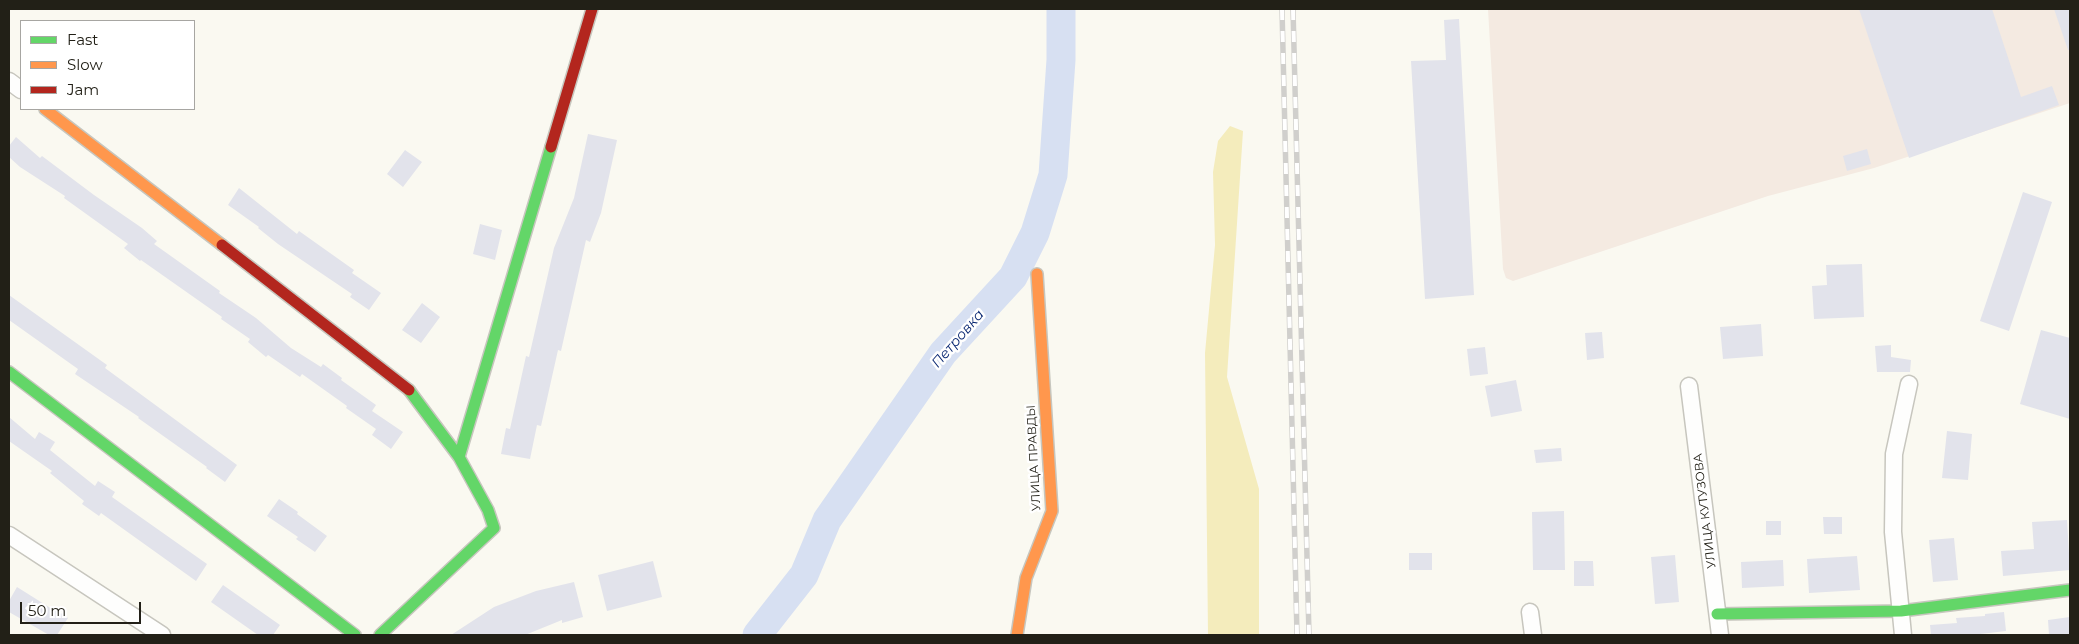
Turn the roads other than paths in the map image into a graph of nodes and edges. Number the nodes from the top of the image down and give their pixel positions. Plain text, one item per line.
1 (592, 9) edge
2 (9, 81) edge
3 (20, 89) edge
4 (46, 110) edge
5 (1037, 274) dead end
6 (9, 372) edge
7 (1909, 384) dead end
8 (1689, 386) dead end
9 (459, 457) junction
10 (9, 535) edge
11 (2070, 590) edge
12 (1901, 611) junction
13 (1530, 612) dead end
14 (1717, 614) junction
15 (162, 635) edge
16 (355, 635) edge
17 (380, 635) edge
18 (1017, 635) edge
19 (1533, 635) edge
20 (1720, 635) edge
21 (1903, 635) edge

1 - 9 street
2 - 3 street
4 - 9 street
5 - 18 street, УЛИЦА ПРАВДЫ
6 - 16 street
7 - 12 street
8 - 14 street, УЛИЦА КУТУЗОВА
9 - 17 street
10 - 15 street
11 - 12 street
12 - 14 street
12 - 21 street
13 - 19 street
14 - 20 street, УЛИЦА КУТУЗОВА

